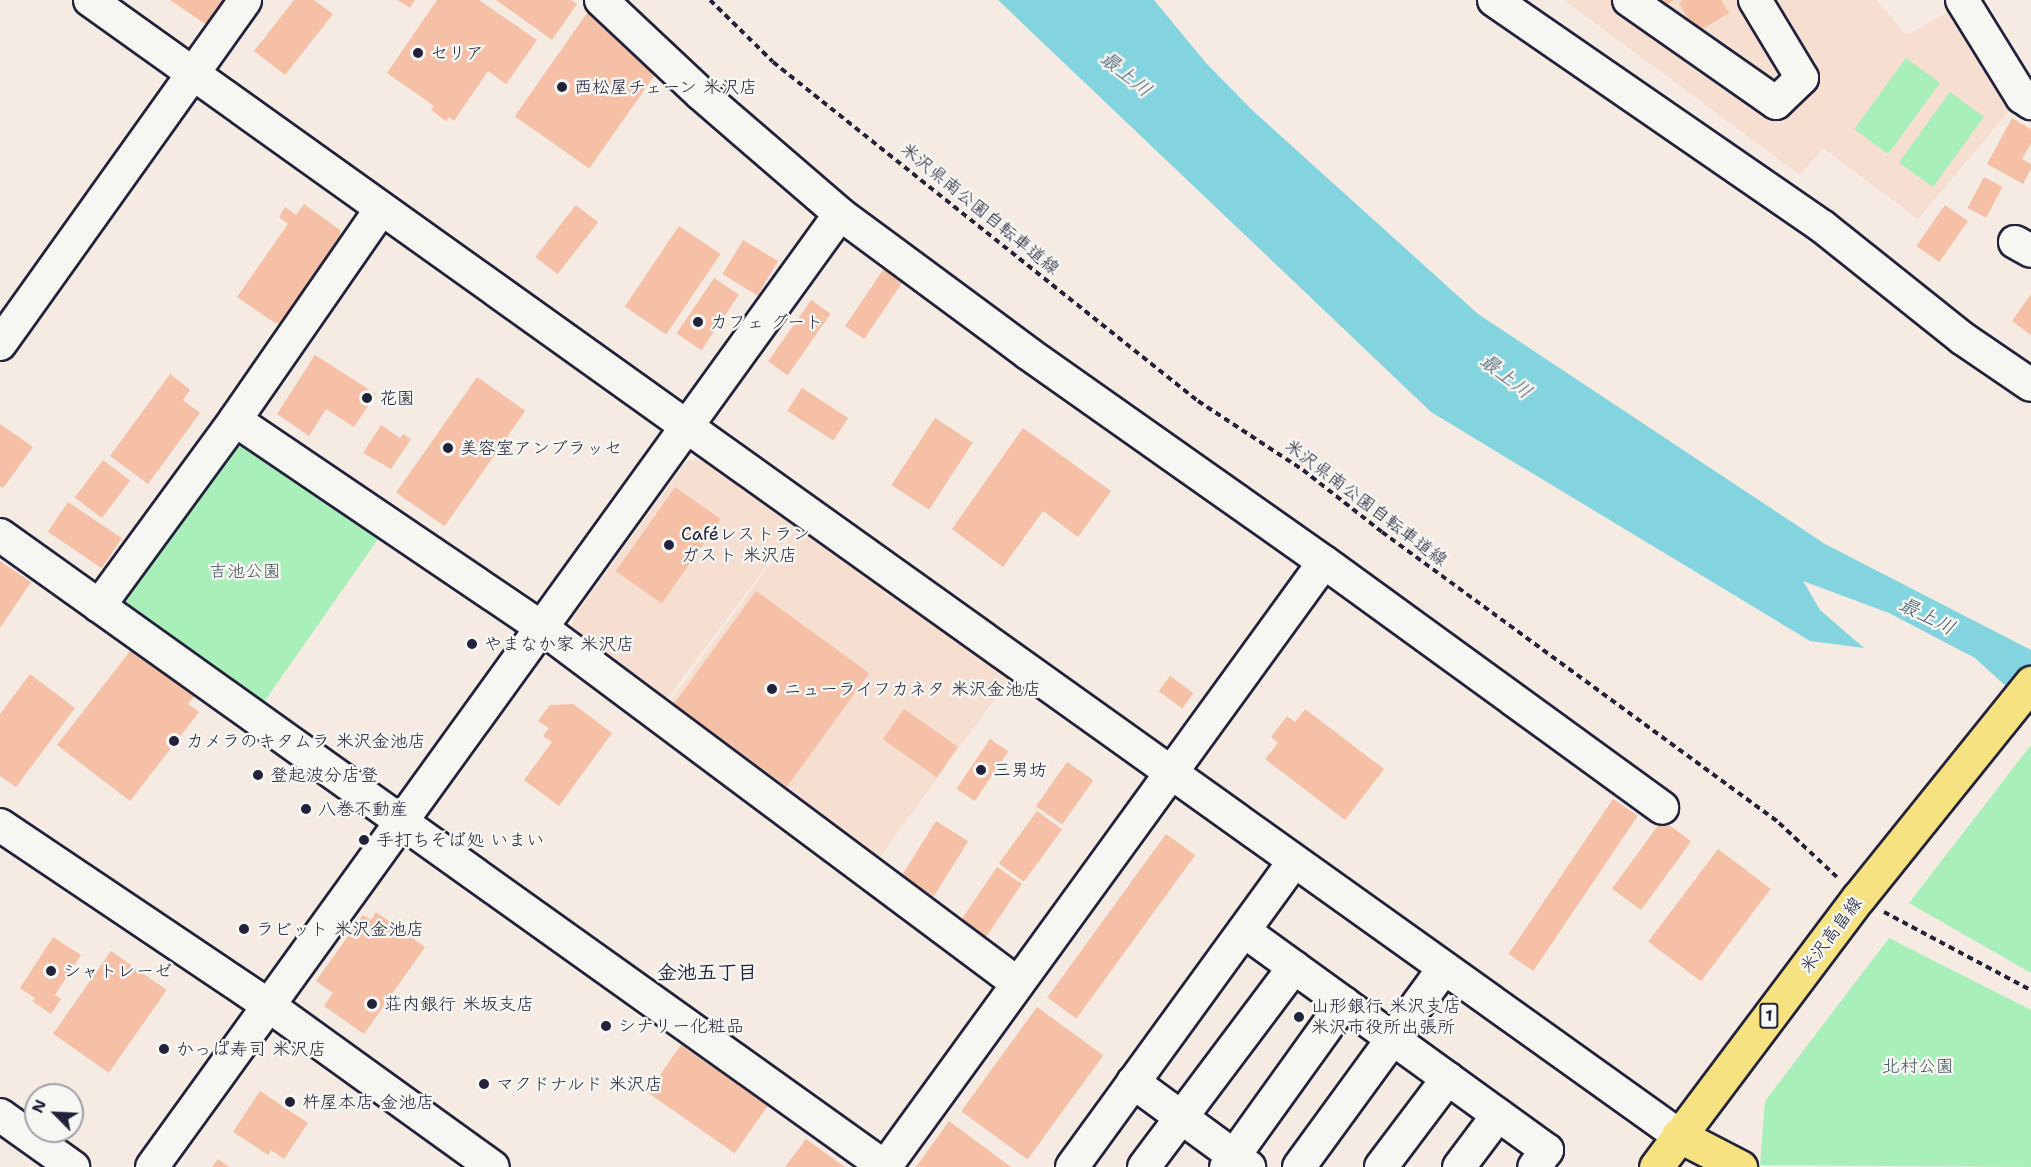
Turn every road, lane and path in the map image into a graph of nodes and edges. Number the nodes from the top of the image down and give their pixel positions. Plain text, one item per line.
1 (90, 0) edge
2 (245, 0) edge
3 (601, 0) edge
4 (710, 0) edge
5 (1494, 0) edge
6 (1629, 0) edge
7 (1755, 0) edge
8 (1962, 0) edge
9 (192, 74) junction
10 (2031, 103) edge
11 (381, 209) junction
12 (840, 214) junction
13 (0, 344) edge
14 (2031, 385) edge
15 (235, 420) junction
16 (685, 426) junction
17 (0, 535) edge
18 (1324, 562) junction
19 (99, 606) junction
20 (542, 628) junction
21 (2031, 683) edge
22 (1170, 772) junction
23 (1662, 808) dead end
24 (402, 822) junction
25 (0, 825) edge
26 (1294, 861) junction
27 (1859, 897) junction
28 (1244, 931) junction
29 (1294, 967) junction
30 (1444, 968) junction
31 (1017, 983) junction
32 (2031, 990) edge
33 (1344, 1003) junction
34 (267, 1005) junction
35 (1393, 1038) junction
36 (1448, 1078) junction
37 (1133, 1082) junction
38 (0, 1115) edge
39 (1498, 1115) junction
40 (1181, 1117) junction
41 (1678, 1135) junction
42 (1236, 1163) edge
43 (73, 1167) edge
44 (152, 1167) edge
45 (493, 1167) edge
46 (885, 1167) edge
47 (1072, 1167) edge
48 (1144, 1167) edge
49 (1299, 1167) edge
50 (1382, 1167) edge
51 (1459, 1167) edge
52 (1534, 1167) edge
53 (1656, 1167) edge
54 (1740, 1167) edge

1 - 9 street
2 - 9 street
3 - 12 street
4 - 27 path, 米沢県南公園自転車道線
5 - 14 street
6 - 7 street
8 - 10 street
9 - 11 street
9 - 13 street
11 - 15 street
11 - 16 street
12 - 16 street
12 - 18 street
15 - 19 street
15 - 20 street
16 - 20 street
16 - 22 street
17 - 19 street
18 - 22 street
18 - 23 street
19 - 24 street
20 - 24 street
20 - 31 street
21 - 27 main road, 米沢高畠線 / 1
22 - 26 street
22 - 31 street
24 - 34 street
24 - 46 street
25 - 34 street
26 - 28 street
26 - 30 street
27 - 32 path, 米沢県南公園自転車道線
27 - 41 main road, 米沢高畠線 / 1
28 - 29 street
28 - 37 street
29 - 33 street
29 - 40 street
30 - 35 street
30 - 41 street
31 - 46 street
33 - 35 street
33 - 42 street
34 - 44 street
34 - 45 street
35 - 36 street
35 - 49 street
36 - 39 street
36 - 50 street
37 - 40 street
37 - 47 street
38 - 43 street
39 - 51 street
39 - 52 street
40 - 42 street
40 - 48 street
41 - 53 main road, 米沢高畠線
41 - 54 main road

